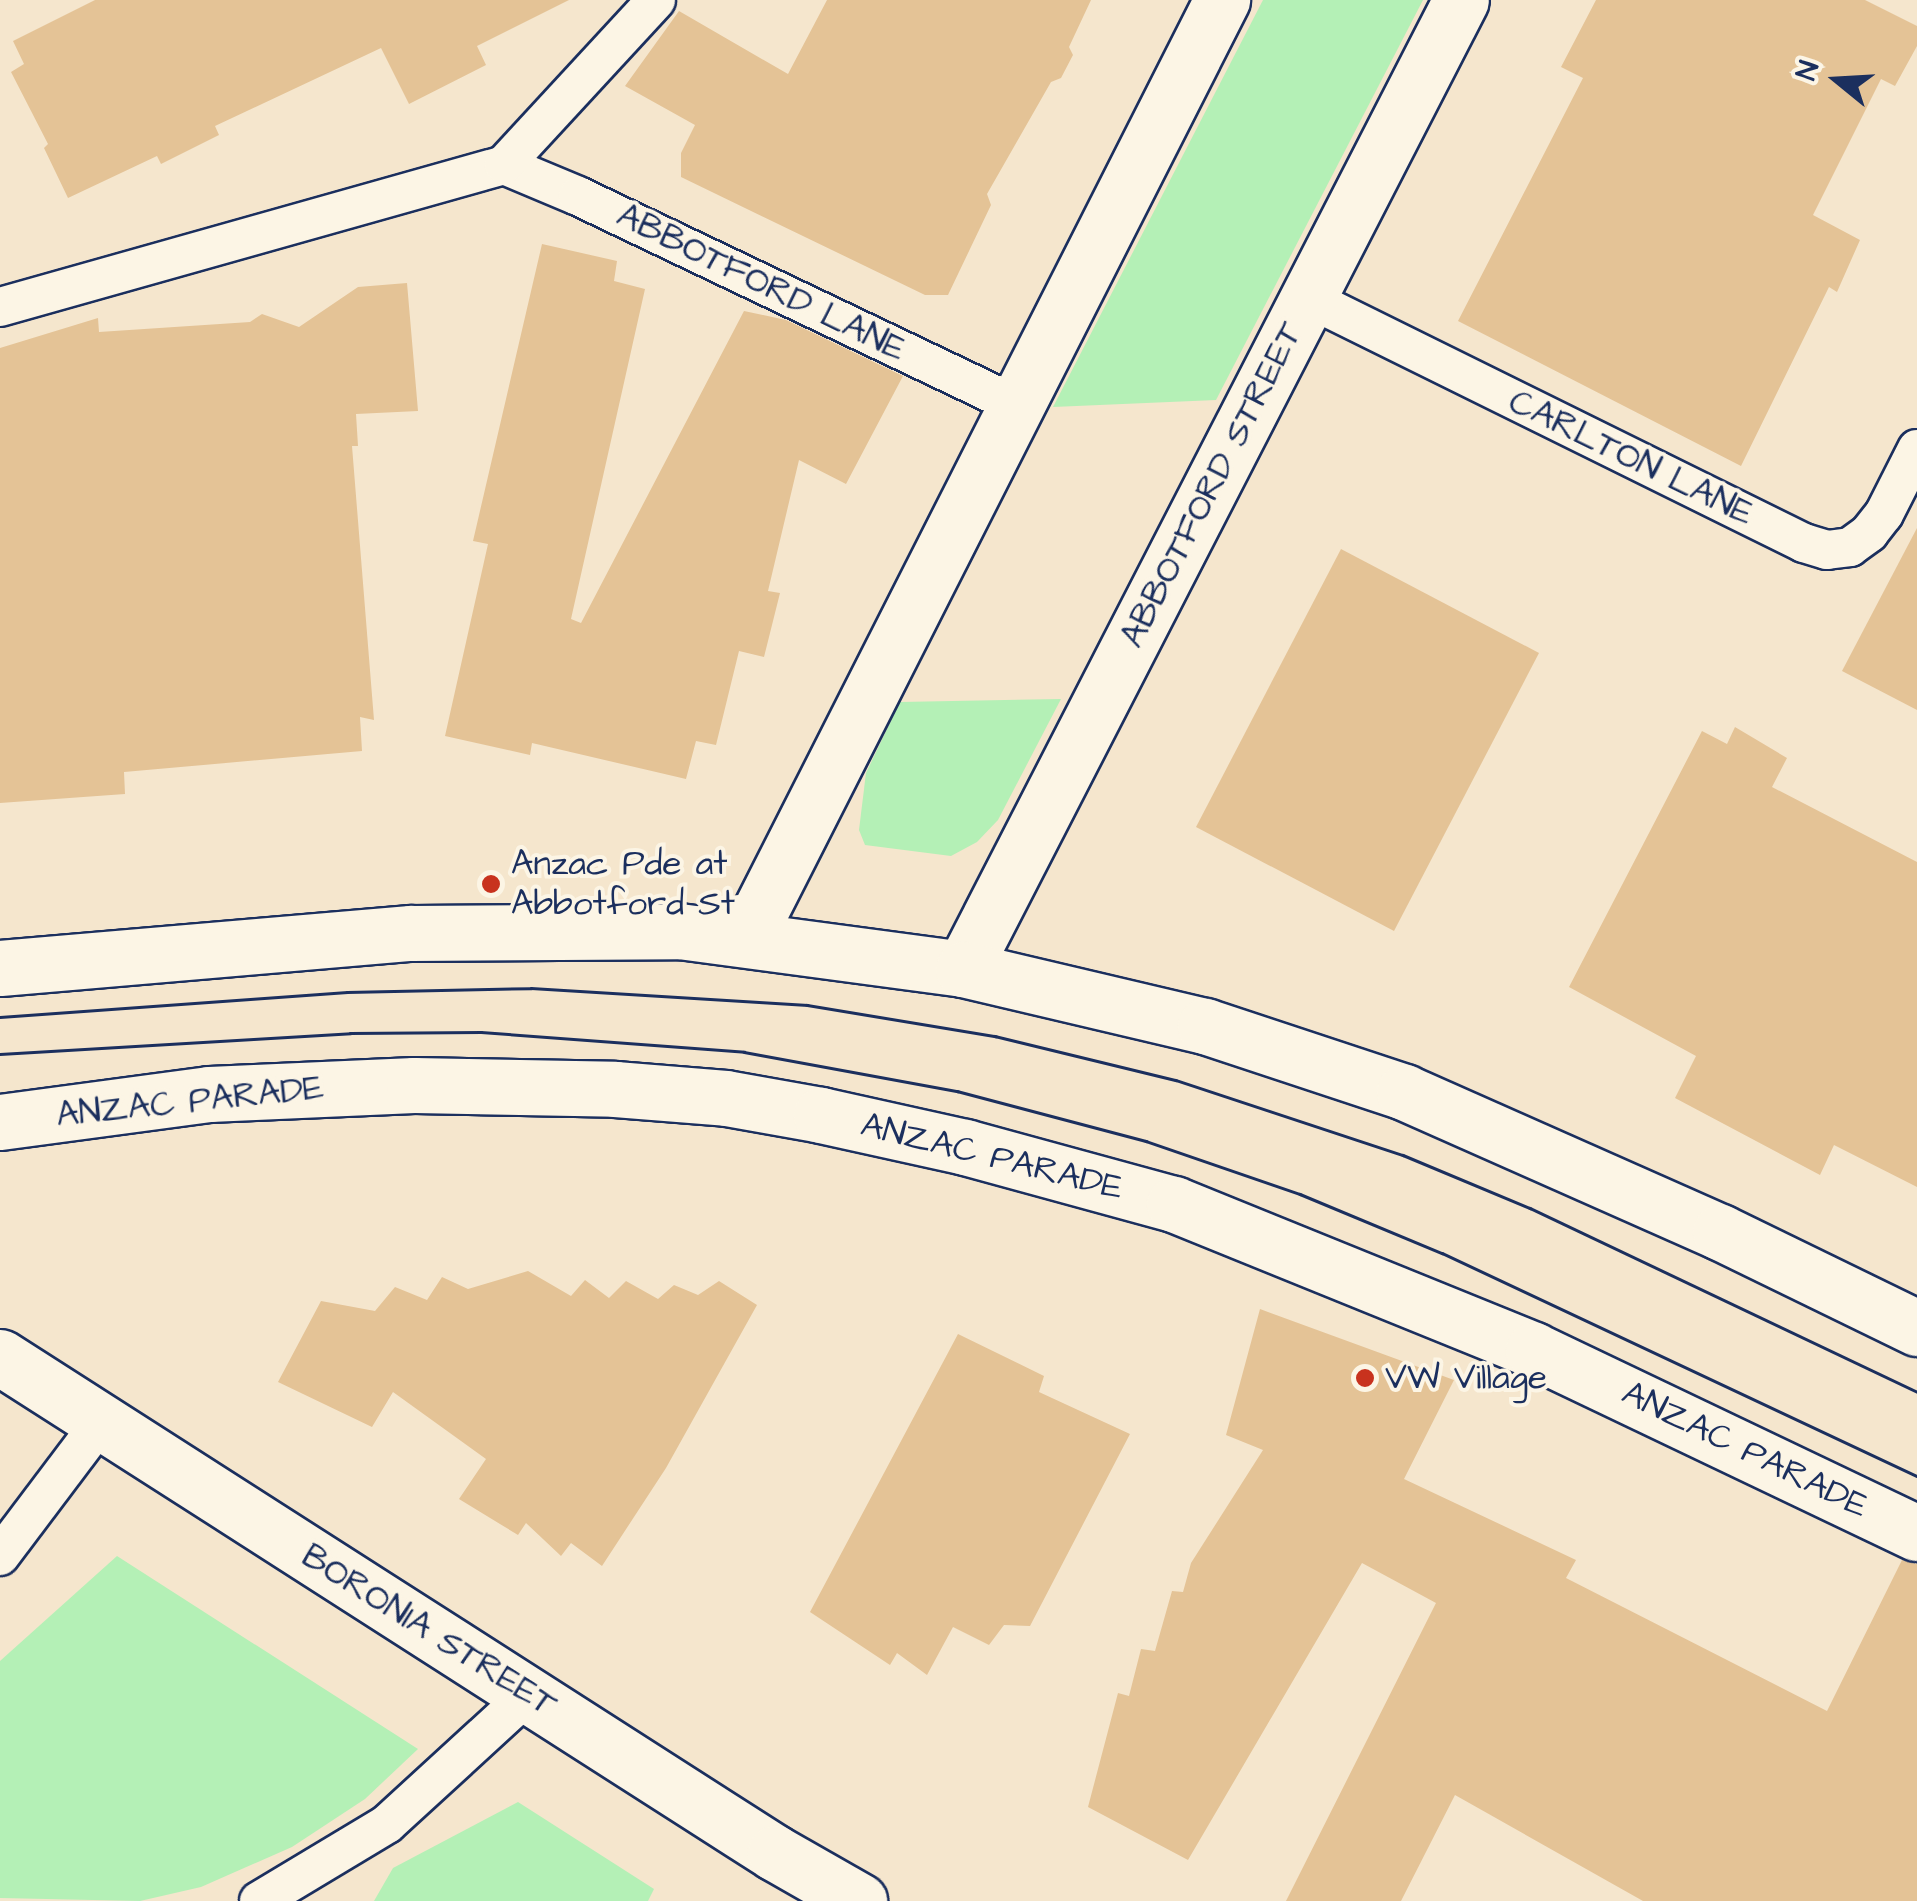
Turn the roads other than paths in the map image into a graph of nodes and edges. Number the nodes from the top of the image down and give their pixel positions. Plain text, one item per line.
1 (656, 0) edge
2 (1222, 0) edge
3 (1461, 0) edge
4 (504, 165) junction
5 (1308, 298) junction
6 (0, 307) edge
7 (1016, 405) junction
8 (1917, 449) edge
9 (747, 937) junction
10 (0, 968) edge
11 (963, 969) junction
12 (0, 1122) edge
13 (1917, 1328) edge
14 (0, 1357) edge
15 (101, 1422) junction
16 (1917, 1532) edge
17 (0, 1556) edge
18 (528, 1694) junction
19 (259, 1901) edge
20 (860, 1901) edge

1 - 4 lane
2 - 7 main road
3 - 5 main road, ABBOTFORD STREET
4 - 6 lane
4 - 7 lane, ABBOTFORD LANE
5 - 8 lane, CARLTON LANE
5 - 11 main road, ABBOTFORD STREET
7 - 9 main road
9 - 10 main road
9 - 11 main road
11 - 13 main road
12 - 16 main road, ANZAC PARADE
14 - 15 main road, BORONIA STREET
15 - 17 lane
15 - 18 main road, BORONIA STREET
18 - 19 lane
18 - 20 main road, BORONIA STREET

